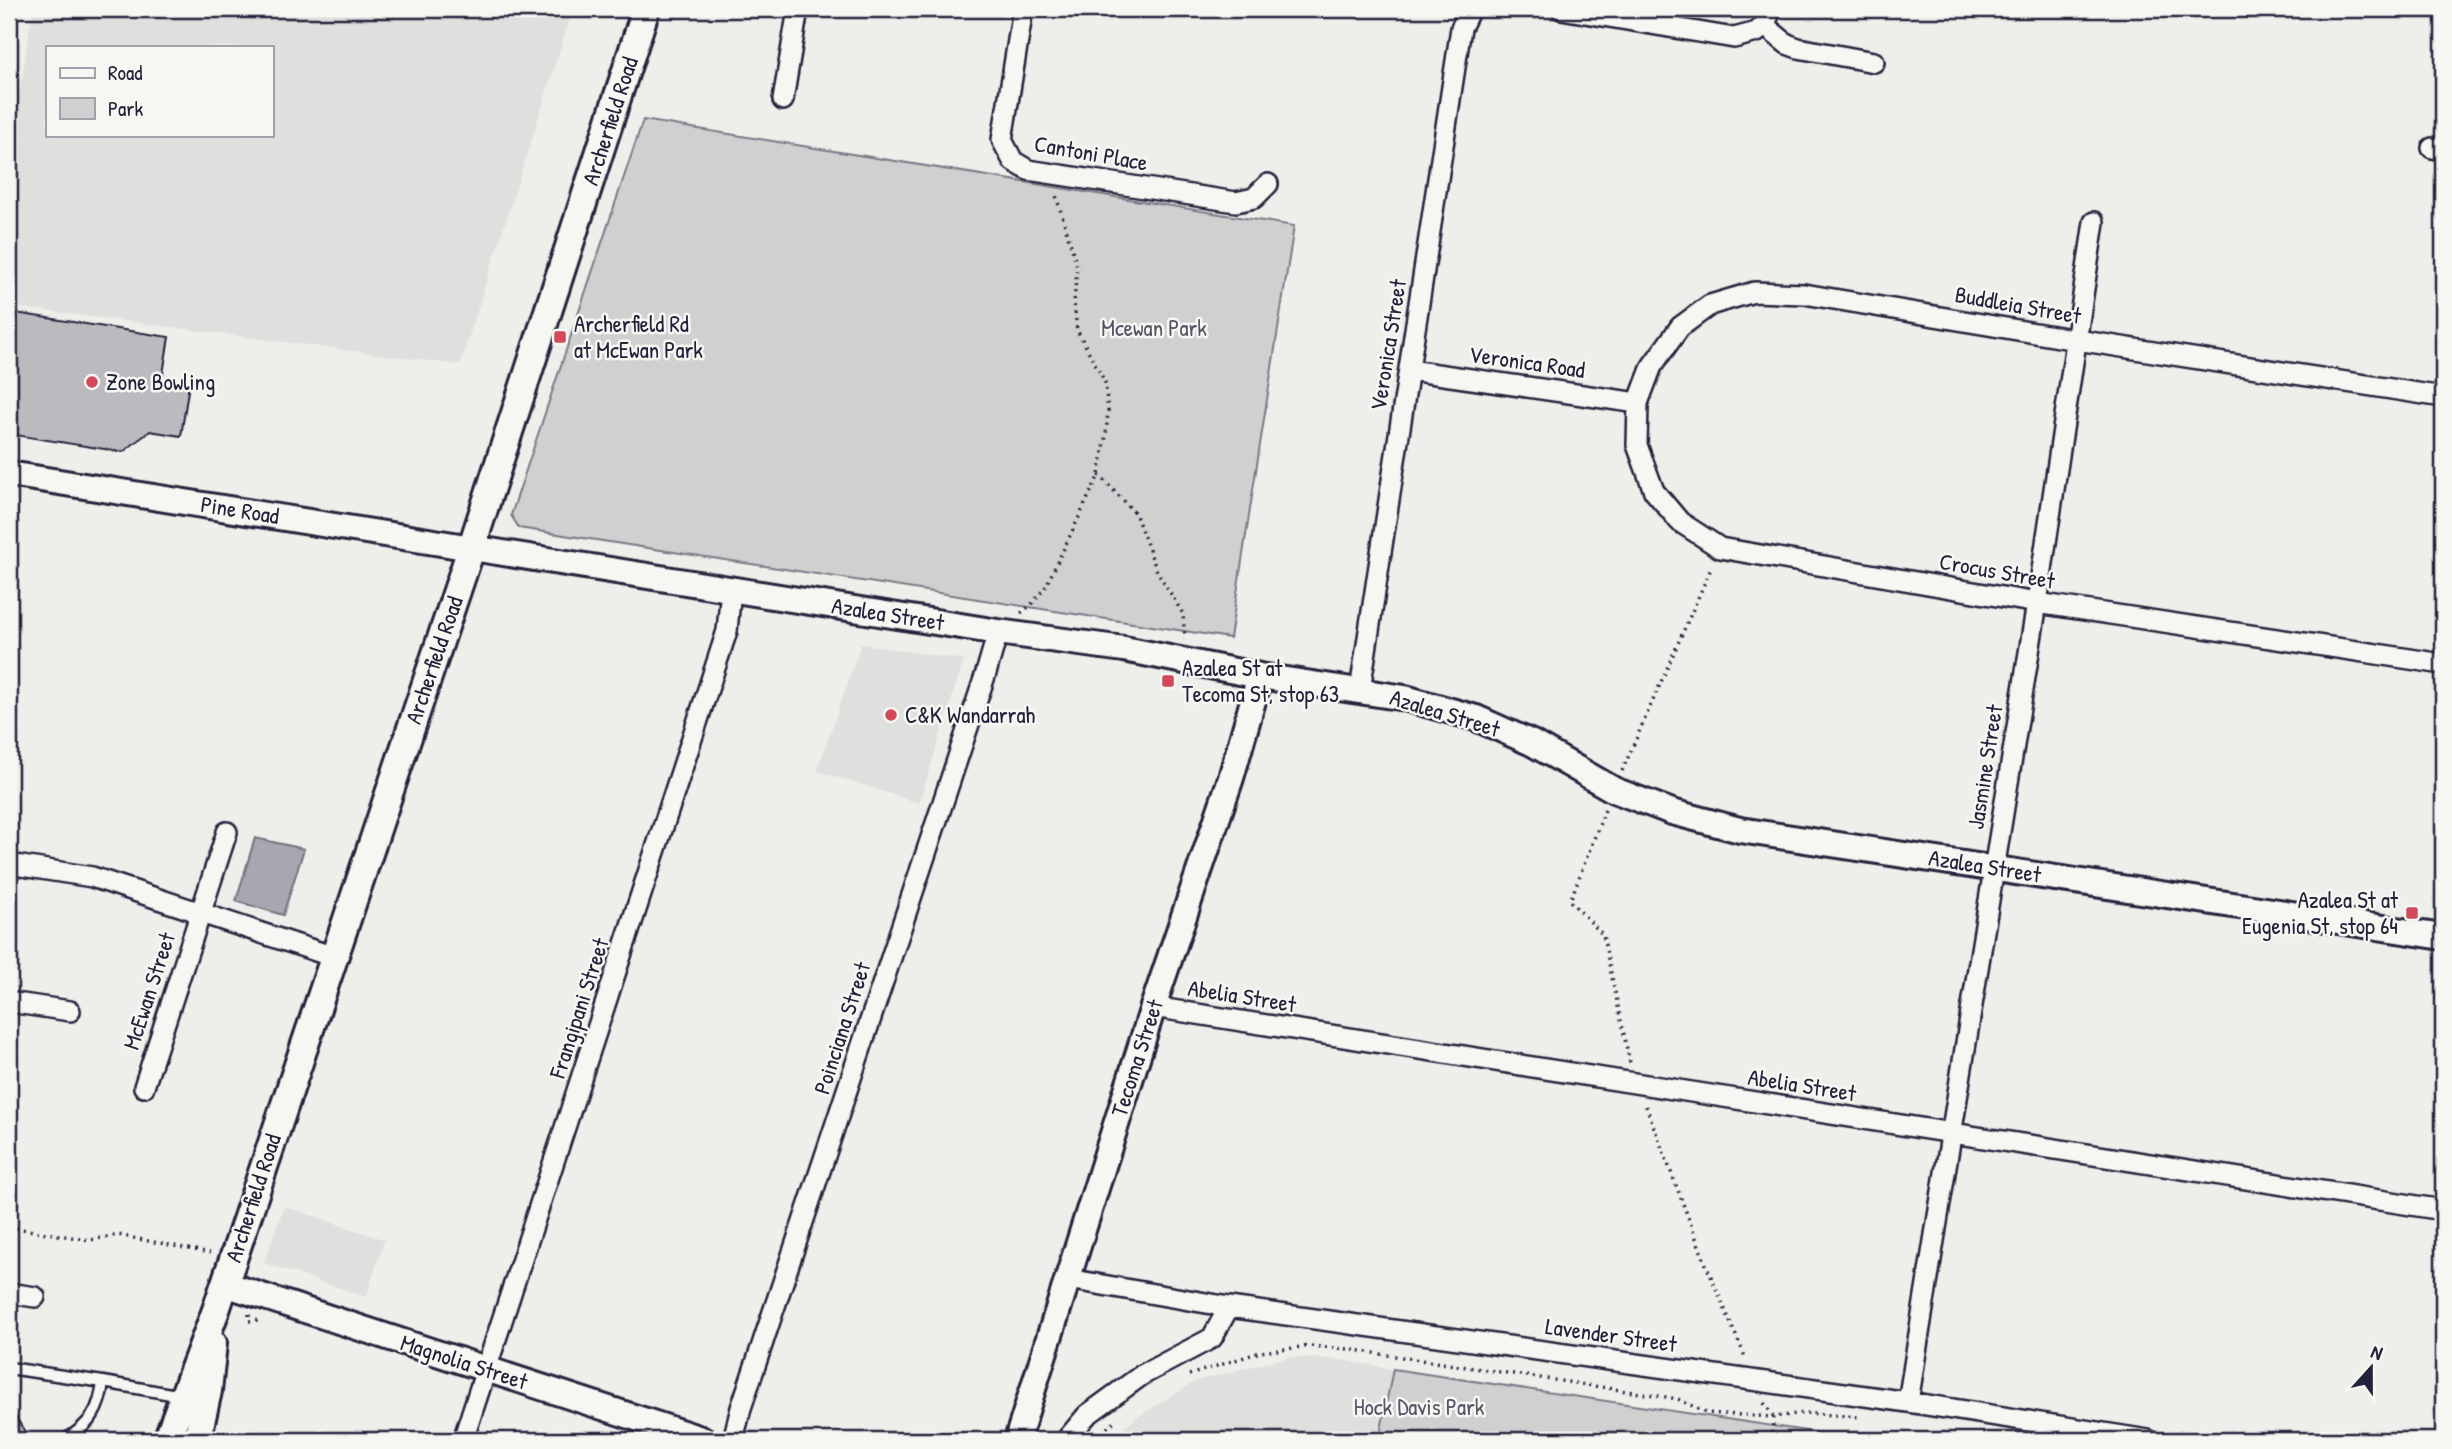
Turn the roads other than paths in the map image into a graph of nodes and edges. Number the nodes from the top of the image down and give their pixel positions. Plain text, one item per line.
1 (646, 9) edge
2 (798, 9) edge
3 (1023, 9) edge
4 (1470, 9) edge
5 (1561, 9) edge
6 (1768, 17) edge
7 (1874, 62) dead end
8 (783, 100) dead end
9 (1268, 184) dead end
10 (2094, 222) dead end
11 (2077, 340) junction
12 (1409, 370) junction
13 (2443, 397) edge
14 (1638, 403) junction
15 (9, 474) edge
16 (471, 549) junction
17 (731, 589) junction
18 (2037, 603) junction
19 (998, 632) junction
20 (2443, 664) edge
21 (1261, 676) junction
22 (1360, 690) junction
23 (227, 832) dead end
24 (9, 864) edge
25 (1993, 867) junction
26 (201, 911) junction
27 (2443, 937) edge
28 (334, 957) junction
29 (9, 1002) edge
30 (1153, 1007) junction
31 (70, 1011) dead end
32 (144, 1087) dead end
33 (1951, 1135) junction
34 (2443, 1210) edge
35 (1068, 1279) junction
36 (225, 1284) junction
37 (9, 1293) edge
38 (36, 1297) dead end
39 (1229, 1307) junction
40 (216, 1310) junction
41 (9, 1368) edge
42 (487, 1370) junction
43 (103, 1382) junction
44 (182, 1396) junction
45 (1908, 1402) junction
46 (1070, 1435) edge
47 (65, 1440) edge
48 (167, 1440) edge
49 (197, 1440) edge
50 (463, 1440) edge
51 (704, 1440) edge
52 (733, 1440) edge
53 (1017, 1440) edge
54 (1053, 1440) edge
55 (2148, 1440) edge

1 - 16 main road, Archerfield Road
2 - 8 street
3 - 9 street, Cantoni Place
4 - 12 street, Veronica Street
5 - 6 street
6 - 7 street
10 - 11 street, Jasmine Street
11 - 13 street, Buddleia Street
11 - 14 street, Buddleia Street
11 - 18 street, Jasmine Street
12 - 14 street, Veronica Road
12 - 22 street, Veronica Street
14 - 18 street, Crocus Street
15 - 16 street, Pine Road
16 - 17 street, Azalea Street
16 - 28 main road, Archerfield Road
17 - 19 street, Azalea Street
17 - 42 street, Frangipani Street
18 - 20 street, Crocus Street
18 - 25 street, Jasmine Street
19 - 21 street, Azalea Street
19 - 52 street, Poinciana Street
21 - 22 street, Azalea Street
21 - 30 street, Tecoma Street
22 - 25 street, Azalea Street
23 - 26 street, McEwan Street
24 - 26 street
25 - 27 street, Azalea Street
25 - 33 street, Jasmine Street
26 - 28 street, McEwan Street
26 - 32 street, McEwan Street
28 - 36 main road, Archerfield Road
29 - 31 street
30 - 33 street, Abelia Street
30 - 35 street, Tecoma Street
33 - 34 street, Abelia Street
33 - 45 street, Jasmine Street
35 - 39 street, Lavender Street
35 - 53 street, Tecoma Street
36 - 40 main road, Archerfield Road
36 - 42 street, Magnolia Street
37 - 38 street
39 - 45 street, Lavender Street
39 - 46 street
40 - 44 main road, Archerfield Road
40 - 49 main road, Archerfield Road
41 - 43 lane
42 - 50 street, Frangipani Street
42 - 51 street, Magnolia Street
43 - 44 lane
43 - 47 lane
44 - 48 main road, Archerfield Road
45 - 55 street, Lavender Street
46 - 54 street

